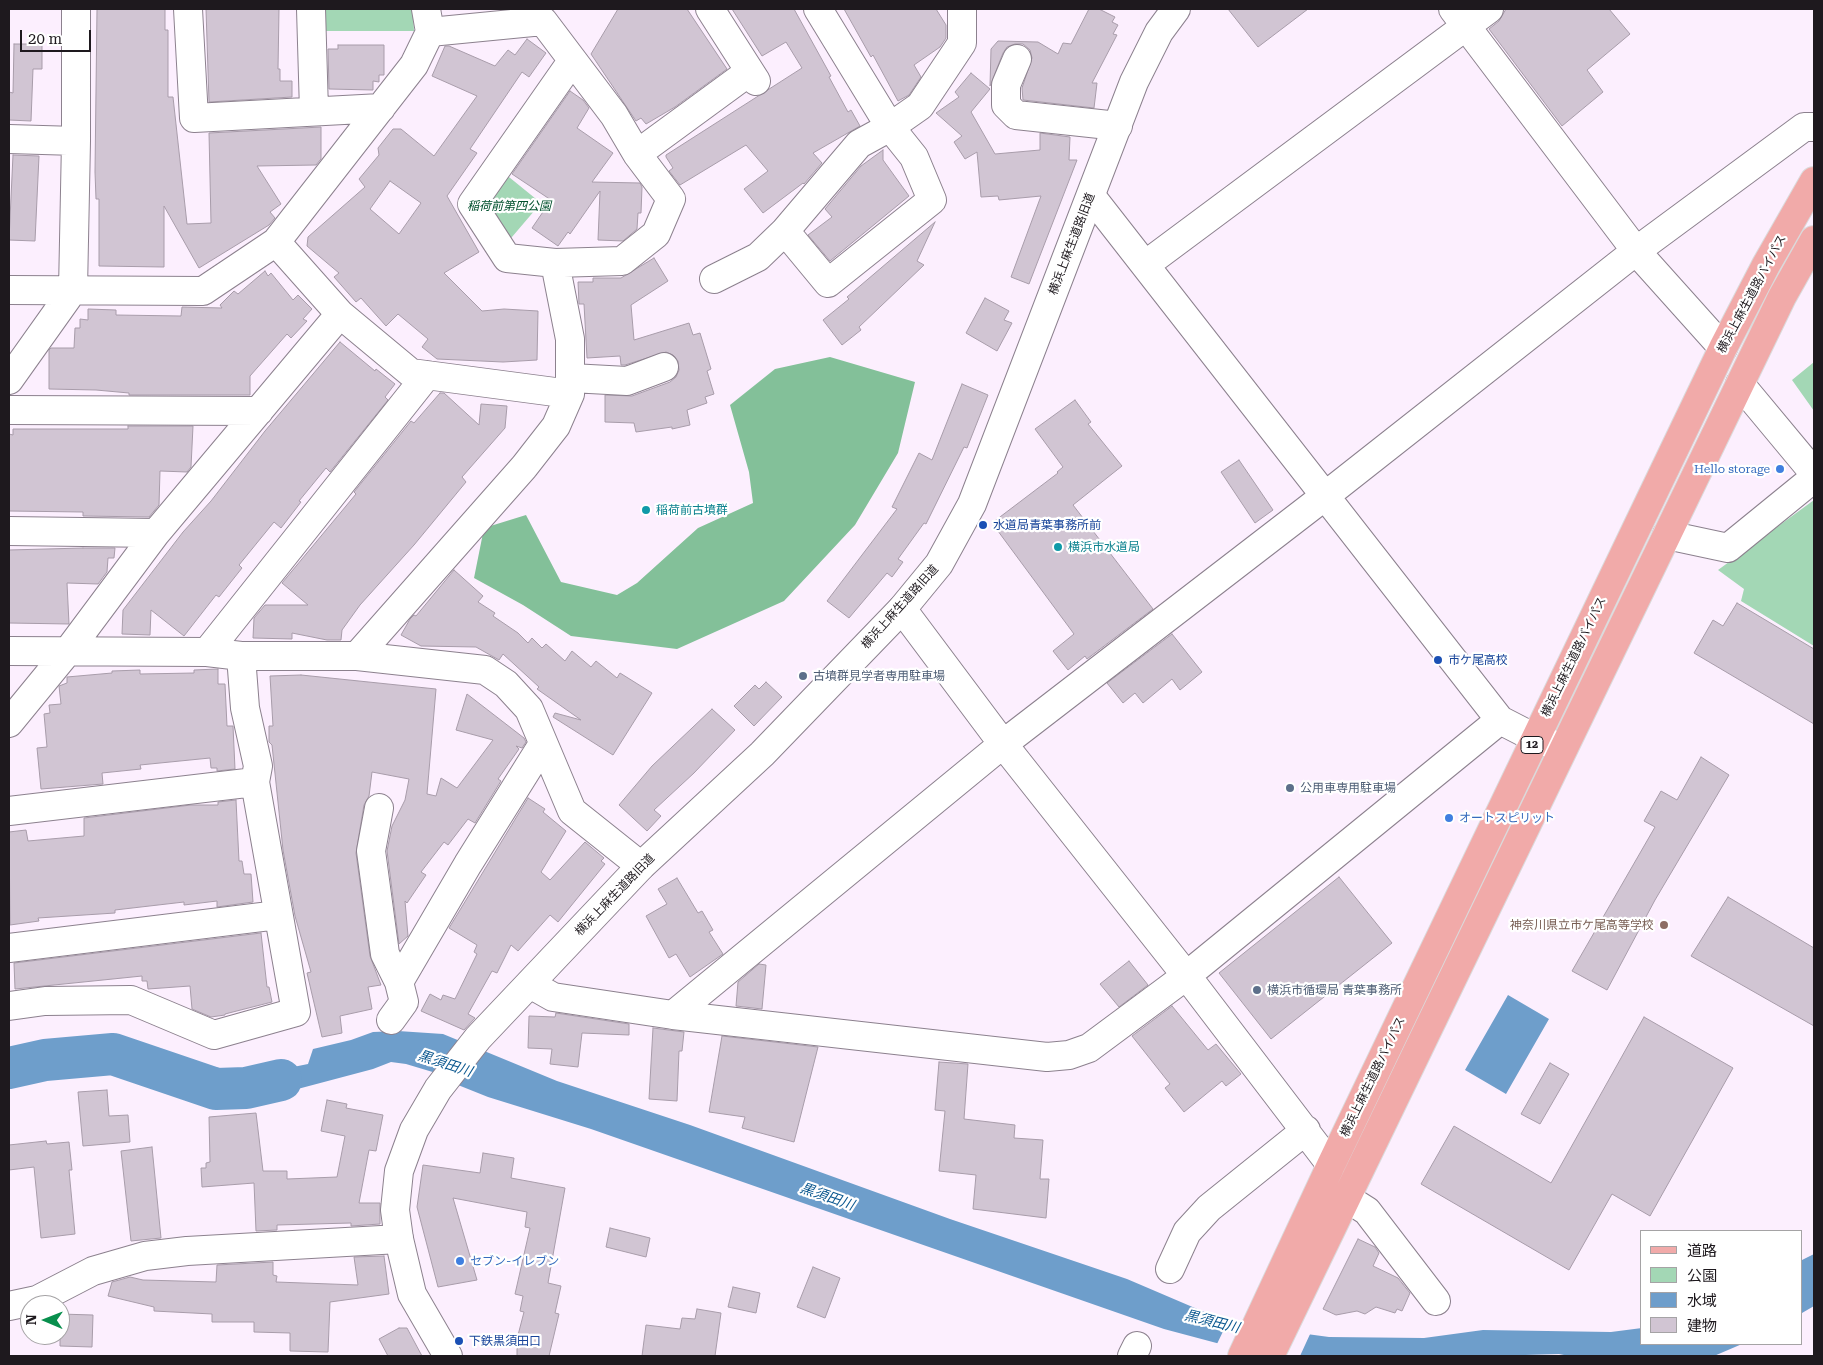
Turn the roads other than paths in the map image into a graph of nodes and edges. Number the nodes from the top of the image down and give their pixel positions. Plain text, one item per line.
1 (76, 9) edge
2 (188, 9) edge
3 (311, 9) edge
4 (710, 9) edge
5 (818, 9) edge
6 (962, 9) edge
7 (1176, 9) edge
8 (1489, 9) edge
9 (1460, 18) edge
10 (428, 20) edge
11 (1018, 59) dead end
12 (572, 61) junction
13 (381, 108) junction
14 (314, 111) junction
15 (1118, 126) junction
16 (890, 127) junction
17 (1814, 127) edge
18 (9, 139) edge
19 (76, 141) junction
20 (637, 154) junction
21 (1814, 180) edge
22 (1091, 196) junction
23 (784, 230) junction
24 (1814, 240) edge
25 (276, 242) junction
26 (1636, 251) junction
27 (555, 263) junction
28 (1145, 265) junction
29 (714, 279) dead end
30 (9, 290) edge
31 (73, 290) junction
32 (340, 314) junction
33 (1723, 348) junction
34 (664, 367) dead end
35 (427, 375) junction
36 (9, 380) edge
37 (1740, 384) junction
38 (571, 386) junction
39 (9, 410) edge
40 (259, 411) junction
41 (1814, 473) edge
42 (1814, 478) edge
43 (1326, 496) junction
44 (9, 531) edge
45 (156, 533) junction
46 (1667, 535) junction
47 (902, 609) junction
48 (9, 651) edge
49 (68, 651) junction
50 (207, 652) junction
51 (241, 656) junction
52 (357, 656) junction
53 (1500, 720) junction
54 (9, 723) edge
55 (1535, 738) junction
56 (543, 744) junction
57 (1003, 744) junction
58 (1563, 748) junction
59 (255, 782) junction
60 (379, 808) dead end
61 (9, 811) edge
62 (641, 866) junction
63 (278, 916) junction
64 (9, 948) edge
65 (1186, 976) junction
66 (399, 982) junction
67 (530, 984) junction
68 (9, 1006) edge
69 (673, 1015) junction
70 (392, 1020) dead end
71 (1306, 1130) junction
72 (1331, 1164) junction
73 (1345, 1197) junction
74 (399, 1239) junction
75 (1170, 1269) dead end
76 (1436, 1301) dead end
77 (9, 1306) edge
78 (1275, 1317) junction
79 (448, 1356) edge
80 (1242, 1356) edge
81 (1270, 1356) edge

1 - 19 street
2 - 14 street
3 - 14 street
4 - 20 street
5 - 16 street
6 - 16 street
7 - 15 street, 横浜上麻生道路旧道
8 - 9 street
9 - 26 street
9 - 28 street
10 - 12 street
10 - 13 street
11 - 15 street
12 - 20 street
12 - 27 street
13 - 14 street
13 - 25 street
15 - 22 street, 横浜上麻生道路旧道
16 - 23 street
16 - 23 street
17 - 26 street
18 - 19 street
19 - 31 street
20 - 27 street
21 - 33 main road, 横浜上麻生道路バイパス / 12
22 - 28 street
22 - 47 street, 横浜上麻生道路旧道
23 - 29 street
24 - 37 main road, 横浜上麻生道路バイパス / 12
25 - 31 street
25 - 32 street
26 - 33 street
26 - 43 street
27 - 38 street
28 - 43 street
30 - 31 street
31 - 36 street
32 - 35 street
32 - 40 street
33 - 55 main road, 横浜上麻生道路バイパス / 12
34 - 38 street
35 - 38 street
35 - 50 street
37 - 41 street
37 - 46 main road, 横浜上麻生道路バイパス / 12
38 - 52 street
39 - 40 street
40 - 45 street
42 - 46 street
43 - 53 street
43 - 57 street
44 - 45 street
45 - 49 street
46 - 58 main road, 横浜上麻生道路バイパス / 12
47 - 57 street
47 - 62 street, 横浜上麻生道路旧道
48 - 49 street
49 - 50 street
49 - 54 street
50 - 51 street
51 - 52 street
51 - 59 street
52 - 56 street
53 - 55 street
53 - 65 street
55 - 58 street
55 - 72 main road, 横浜上麻生道路バイパス / 12
56 - 62 street
56 - 66 street
57 - 65 street
57 - 69 street
58 - 73 main road, 横浜上麻生道路バイパス / 12
59 - 61 street
59 - 63 street
60 - 66 street
62 - 67 street, 横浜上麻生道路旧道
63 - 64 street
63 - 68 street
65 - 69 street
65 - 71 street
66 - 70 street
67 - 69 street
67 - 74 street, 横浜上麻生道路旧道
71 - 72 street
71 - 75 street
72 - 78 main road, 横浜上麻生道路バイパス / 12
73 - 76 street
73 - 78 main road, 横浜上麻生道路バイパス / 12
74 - 77 street
74 - 79 street
78 - 80 main road, 横浜上麻生道路バイパス / 12
78 - 81 main road, 横浜上麻生道路バイパス / 12

